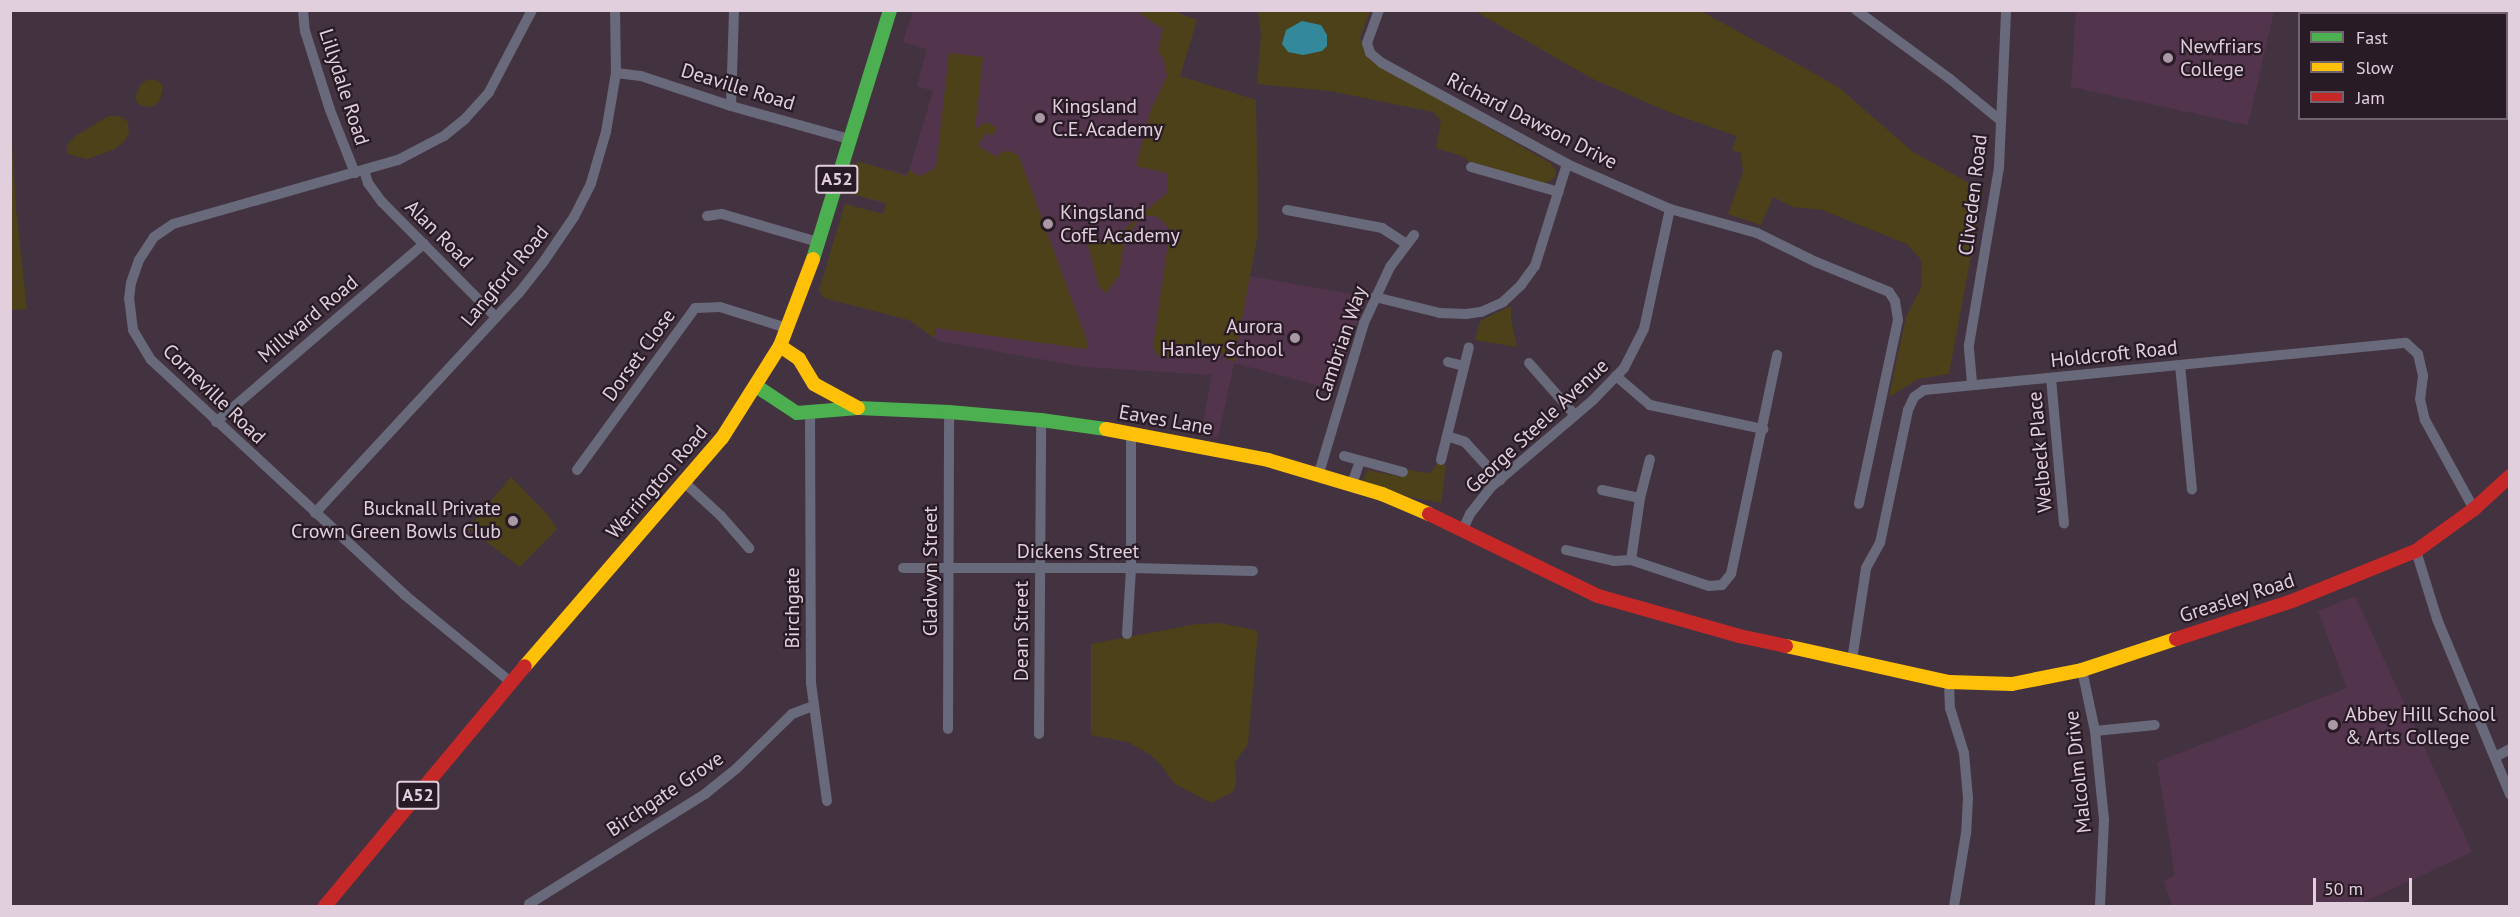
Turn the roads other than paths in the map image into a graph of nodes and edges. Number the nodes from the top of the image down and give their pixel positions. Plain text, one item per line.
1 (303, 10) edge
2 (532, 10) edge
3 (615, 10) edge
4 (734, 10) edge
5 (890, 10) edge
6 (1379, 10) edge
7 (1856, 10) edge
8 (2006, 10) edge
9 (616, 73) junction
10 (731, 106) junction
11 (2000, 120) junction
12 (849, 138) junction
13 (1567, 164) junction
14 (1471, 167) dead end
15 (359, 172) junction
16 (1559, 192) junction
17 (1670, 209) junction
18 (1287, 210) dead end
19 (707, 216) dead end
20 (1414, 235) dead end
21 (818, 242) junction
22 (1405, 243) junction
23 (424, 244) junction
24 (1375, 297) junction
25 (496, 318) junction
26 (788, 328) junction
27 (780, 346) junction
28 (1469, 347) dead end
29 (1777, 355) dead end
30 (1448, 362) dead end
31 (1529, 363) dead end
32 (2180, 365) junction
33 (1464, 366) junction
34 (1616, 376) junction
35 (2051, 378) junction
36 (1972, 383) junction
37 (756, 386) junction
38 (858, 408) junction
39 (949, 412) junction
40 (810, 414) junction
41 (1574, 414) junction
42 (1041, 420) junction
43 (216, 422) junction
44 (1763, 429) junction
45 (1131, 433) junction
46 (1447, 436) junction
47 (1344, 456) dead end
48 (1650, 459) dead end
49 (1441, 460) dead end
50 (1360, 461) junction
51 (577, 471) dead end
52 (1403, 472) dead end
53 (1319, 473) junction
54 (2510, 476) edge
55 (1500, 480) junction
56 (685, 483) junction
57 (1352, 484) junction
58 (2192, 489) dead end
59 (1602, 490) dead end
60 (1640, 498) junction
61 (1859, 504) dead end
62 (2474, 509) junction
63 (315, 513) junction
64 (2064, 523) dead end
65 (1460, 528) junction
66 (749, 548) dead end
67 (1566, 550) dead end
68 (2416, 551) junction
69 (1631, 560) junction
70 (903, 568) dead end
71 (1131, 568) junction
72 (948, 569) junction
73 (1040, 569) junction
74 (1253, 571) dead end
75 (1127, 634) dead end
76 (1852, 660) junction
77 (2082, 670) junction
78 (1949, 682) junction
79 (512, 683) junction
80 (813, 706) junction
81 (2155, 725) dead end
82 (948, 729) dead end
83 (2095, 731) junction
84 (1039, 734) dead end
85 (2510, 749) edge
86 (2495, 757) junction
87 (2510, 794) edge
88 (827, 801) dead end
89 (529, 904) dead end
90 (325, 906) edge
91 (1954, 906) edge
92 (2100, 906) edge

1 - 15 street, Lillydale Road
2 - 15 street, Corneville Road
3 - 9 street, Langford Road
4 - 10 street
5 - 12 main road, Werrington Road / A52
6 - 13 street, Richard Dawson Drive
7 - 11 street
8 - 11 street, Cliveden Road
9 - 10 street, Deaville Road
9 - 25 street, Langford Road
10 - 12 street, Deaville Road
11 - 36 street, Cliveden Road
12 - 21 main road, Werrington Road / A52
13 - 16 street
13 - 17 street, Richard Dawson Drive
14 - 16 street
15 - 23 street, Alan Road
15 - 43 street, Corneville Road
16 - 24 street
17 - 34 street, George Steele Avenue
17 - 61 street, Richard Dawson Drive
18 - 22 street
19 - 21 street
20 - 22 street, Cambrian Way
21 - 26 main road, Werrington Road / A52
22 - 24 street, Cambrian Way
23 - 25 street, Alan Road
23 - 43 street, Millward Road
24 - 53 street, Cambrian Way
25 - 63 street, Langford Road
26 - 27 main road, Werrington Road / A52
26 - 51 street, Dorset Close
27 - 37 main road, Werrington Road / A52
27 - 38 main road, Eaves Lane
28 - 33 street
29 - 44 street
30 - 33 street
31 - 41 street
32 - 35 street, Holdcroft Road
32 - 58 street
32 - 62 street, Holdcroft Road
33 - 46 street
34 - 41 street, George Steele Avenue
34 - 44 street
35 - 36 street, Holdcroft Road
35 - 64 street, Welbeck Place
36 - 76 street, Holdcroft Road
37 - 40 main road, Eaves Lane
37 - 56 main road, Werrington Road / A52
38 - 39 main road, Eaves Lane
38 - 40 main road, Eaves Lane
39 - 42 main road, Eaves Lane
39 - 72 street, Gladwyn Street
40 - 80 street, Birchgate
41 - 55 street, George Steele Avenue
42 - 45 main road, Eaves Lane
42 - 73 street, Dean Street
43 - 63 street, Corneville Road
44 - 69 street
45 - 53 main road, Eaves Lane
45 - 71 street
46 - 49 street
46 - 55 street
47 - 50 street
48 - 60 street
50 - 52 street
50 - 57 street
53 - 57 main road, Eaves Lane
54 - 62 main road, Greasley Road
55 - 65 street, George Steele Avenue
56 - 66 street
56 - 79 main road, Werrington Road / A52
57 - 65 main road, Eaves Lane
59 - 60 street
60 - 69 street
62 - 68 main road, Greasley Road
63 - 79 street, Corneville Road
65 - 76 main road, Eaves Lane
67 - 69 street
68 - 77 main road, Greasley Road
68 - 86 street
70 - 72 street, Dickens Street
71 - 73 street, Dickens Street
71 - 74 street, Dickens Street
71 - 75 street
72 - 73 street, Dickens Street
72 - 82 street, Gladwyn Street
73 - 84 street, Dean Street
76 - 78 main road, Greasley Road
77 - 78 main road, Greasley Road
77 - 83 street, Malcolm Drive
78 - 91 street
79 - 90 main road, Werrington Road / A52
80 - 88 street, Birchgate
80 - 89 street, Birchgate Grove
81 - 83 street
83 - 92 street, Malcolm Drive
85 - 86 street
86 - 87 street

